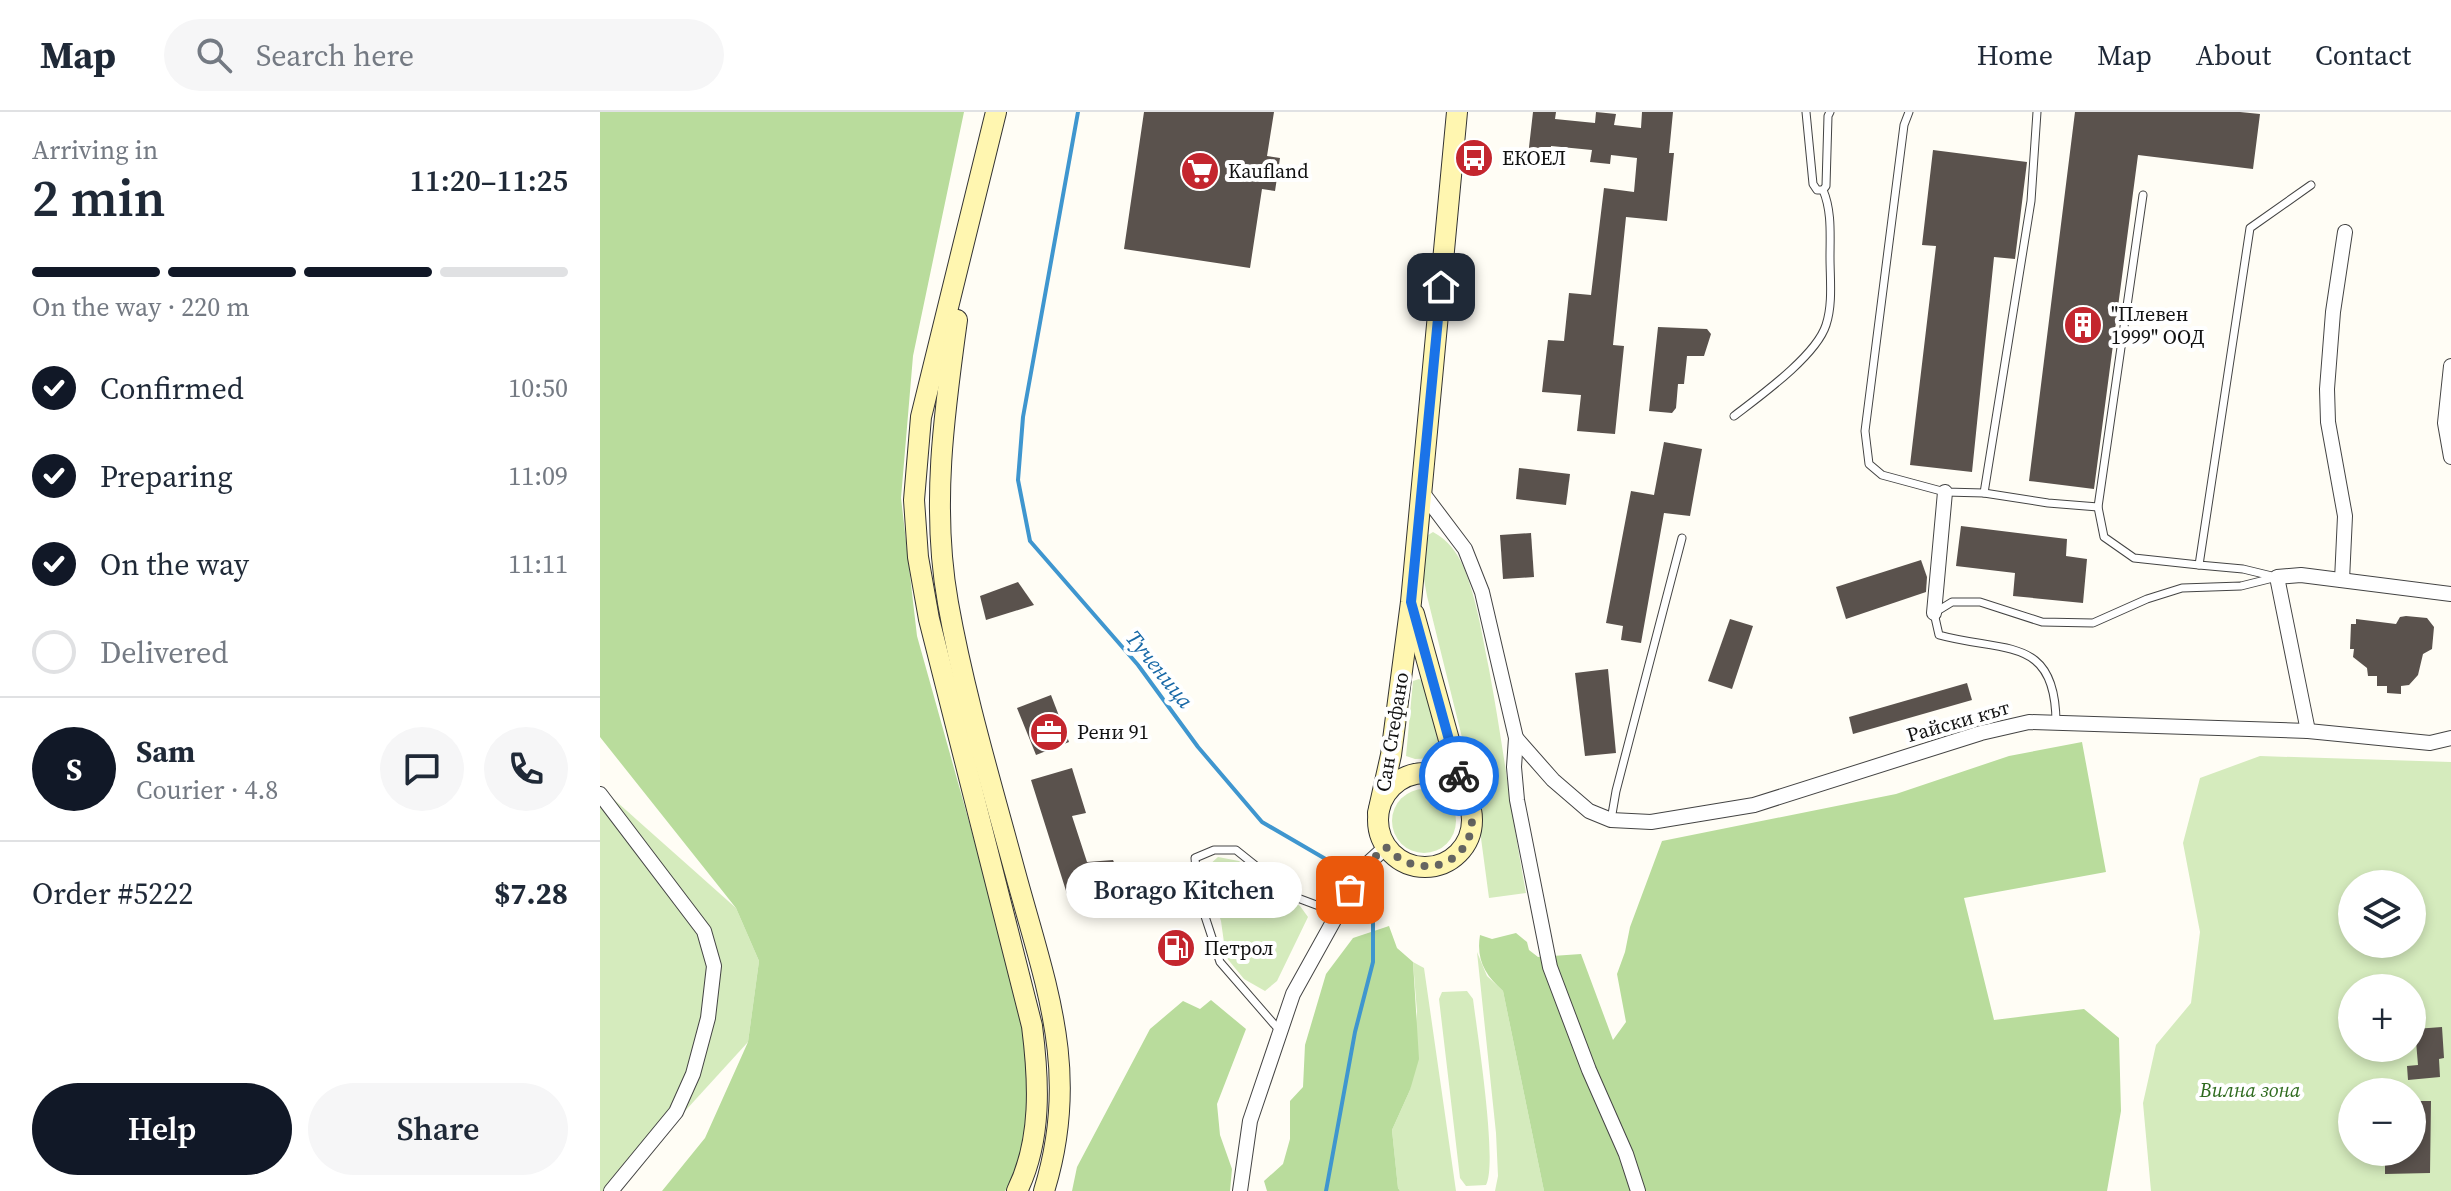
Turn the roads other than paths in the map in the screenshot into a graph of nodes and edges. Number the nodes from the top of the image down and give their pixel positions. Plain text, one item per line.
1 (996, 112) edge
2 (1457, 112) edge
3 (1806, 112) edge
4 (1830, 112) edge
5 (1909, 112) edge
6 (2037, 112) edge
7 (2311, 185) dead end
8 (1823, 190) junction
9 (2143, 195) dead end
10 (970, 223) junction
11 (2345, 232) dead end
12 (2451, 366) edge
13 (1734, 416) dead end
14 (2451, 457) edge
15 (1422, 492) junction
16 (1945, 492) junction
17 (1984, 493) junction
18 (2098, 507) junction
19 (1682, 538) dead end
20 (2199, 565) junction
21 (2277, 577) junction
22 (2342, 580) junction
23 (2451, 594) edge
24 (1411, 602) junction
25 (1934, 613) junction
26 (2056, 723) junction
27 (2308, 731) junction
28 (1516, 738) junction
29 (2451, 738) edge
30 (600, 794) edge
31 (1464, 794) junction
32 (1378, 813) junction
33 (1611, 820) junction
34 (1386, 847) junction
35 (1341, 906) junction
36 (1280, 1031) junction
37 (611, 1191) edge
38 (1017, 1191) edge
39 (1044, 1191) edge
40 (1240, 1191) edge
41 (1638, 1191) edge

1 - 10 main road
2 - 15 main road, Сан Стефано
3 - 8 lane
4 - 8 lane
5 - 16 lane
6 - 17 lane
7 - 20 lane
8 - 13 lane
9 - 18 lane
10 - 38 main road
10 - 39 main road
11 - 22 street
12 - 14 street
15 - 24 main road, Сан Стефано
15 - 28 street
16 - 17 lane
16 - 25 street
17 - 18 lane
18 - 20 lane
19 - 33 lane
20 - 21 lane
21 - 22 street
21 - 25 lane
21 - 27 street
22 - 23 street
24 - 31 main road, Сан Стефано
24 - 32 main road, Сан Стефано
25 - 26 lane
26 - 27 street, Райски кът
26 - 33 street, Райски кът
27 - 29 street, Райски кът
28 - 33 street, Райски кът
28 - 41 street
30 - 37 street
31 - 32 main road
31 - 34 main road
32 - 34 main road
34 - 35 street
35 - 36 street
35 - 36 lane
36 - 40 street

